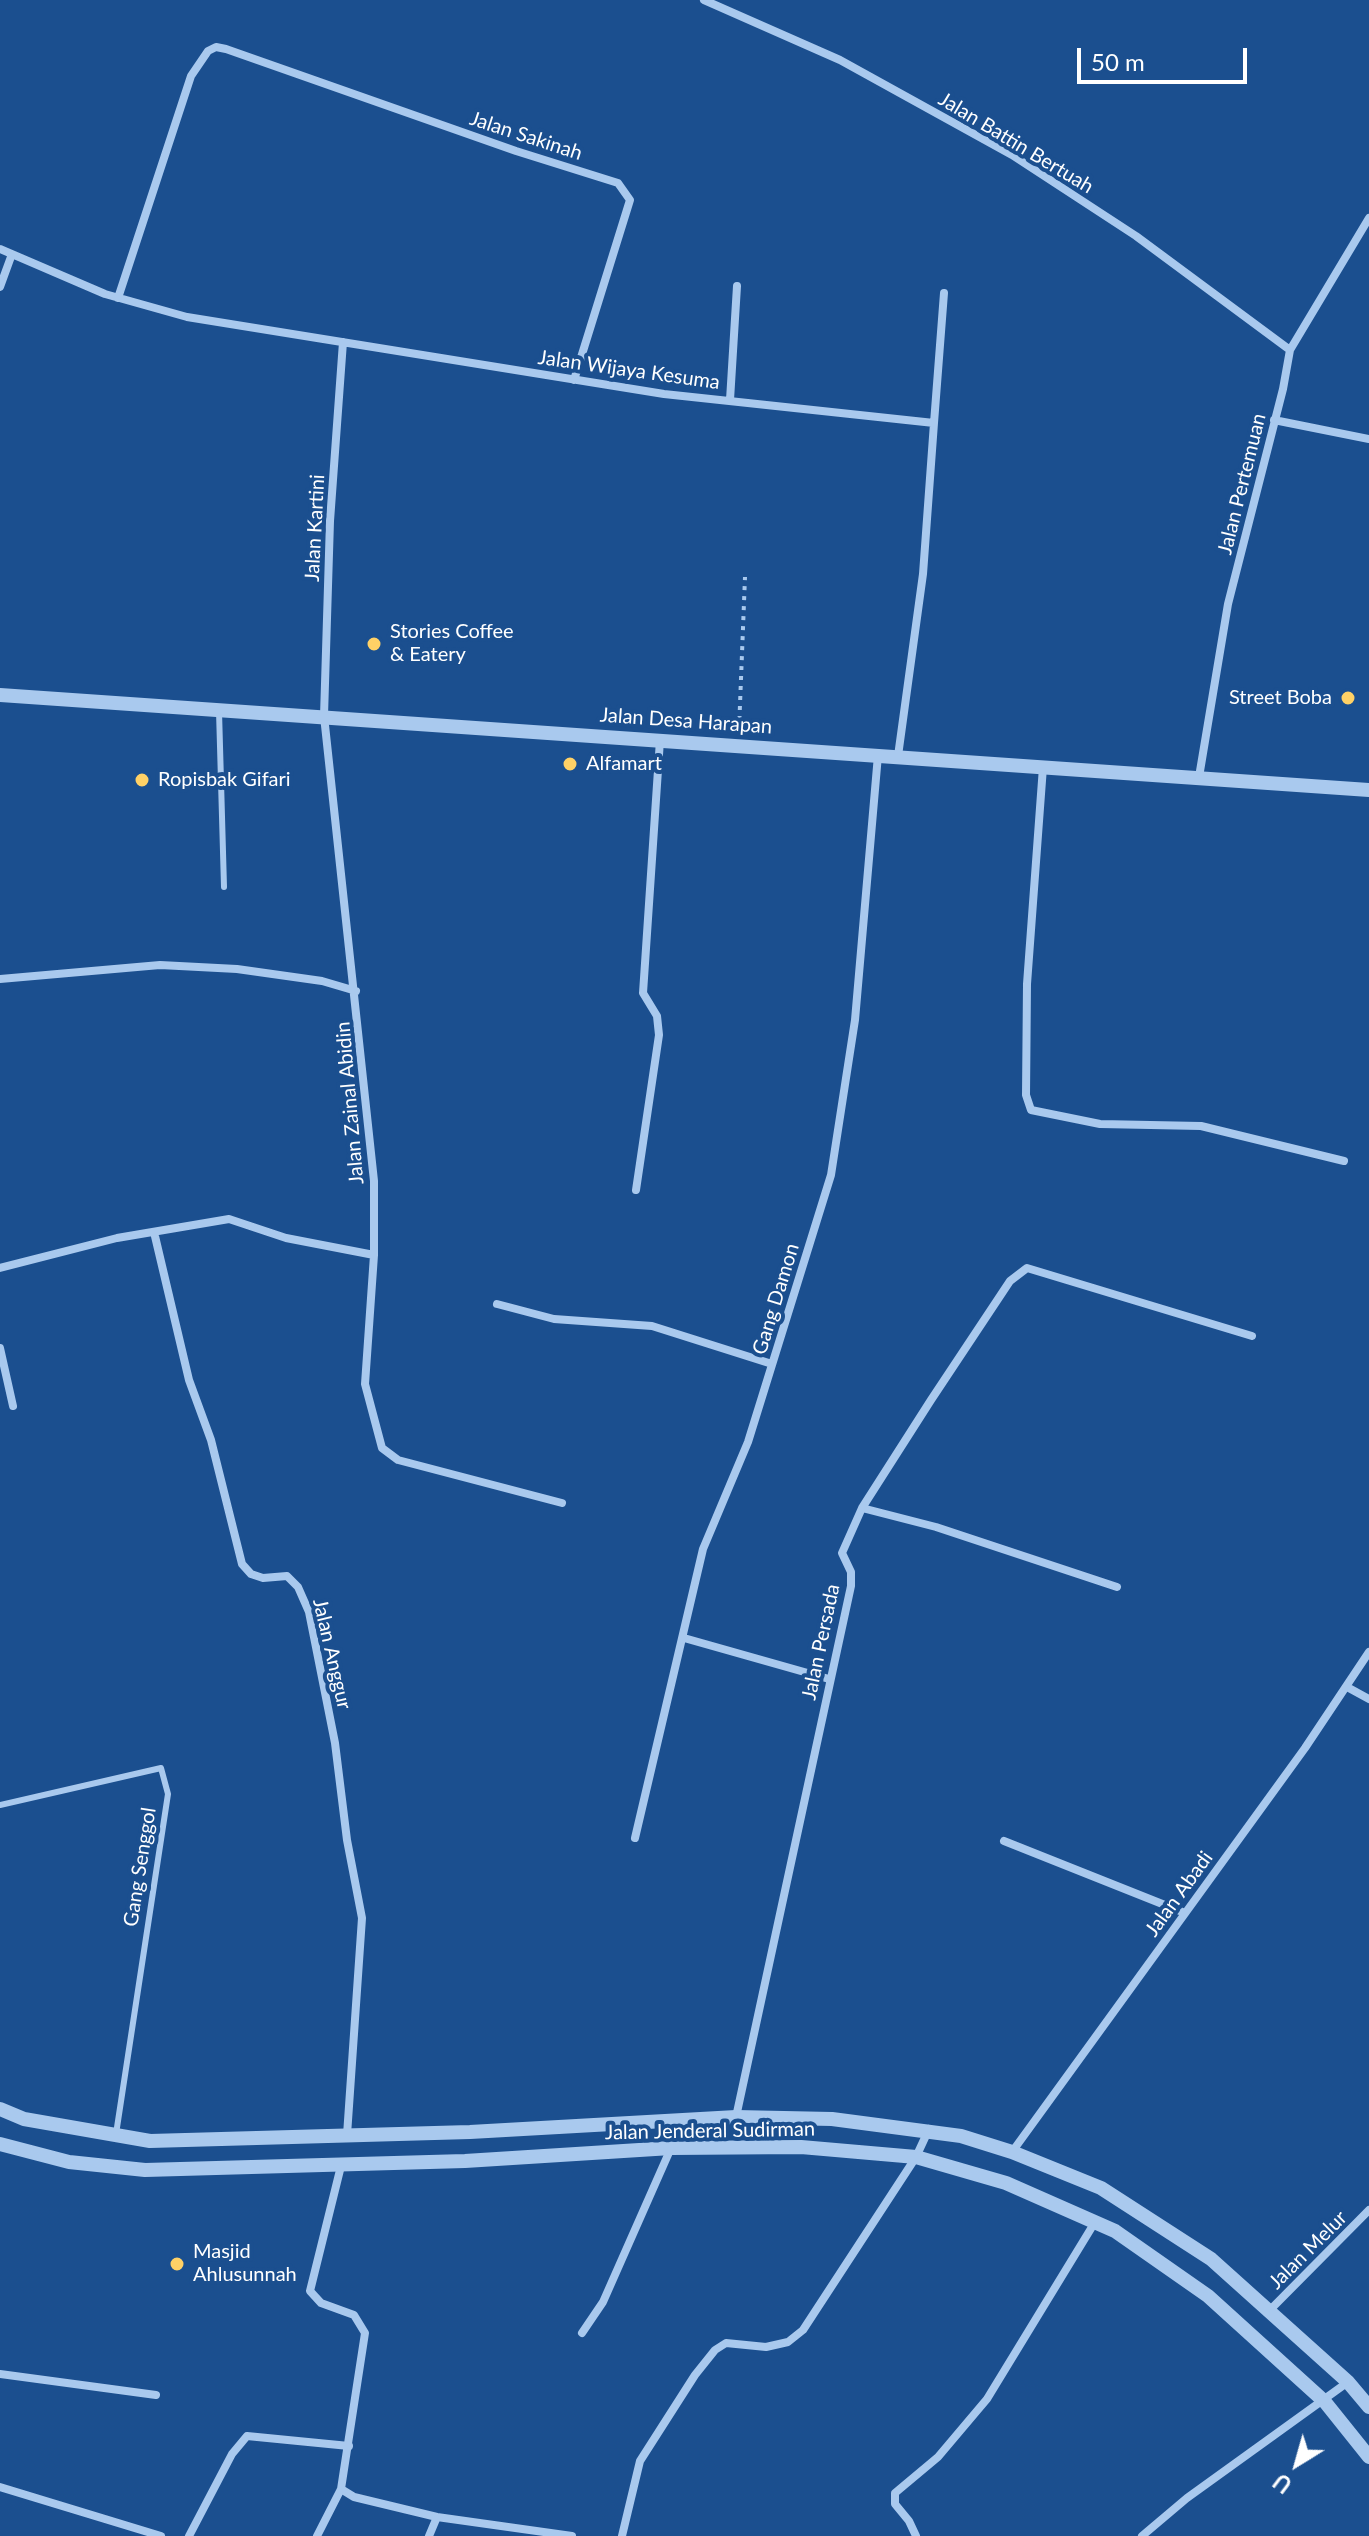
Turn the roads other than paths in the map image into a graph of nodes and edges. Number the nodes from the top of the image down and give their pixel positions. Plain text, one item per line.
1 (704, 0) edge
2 (1369, 218) edge
3 (0, 249) edge
4 (12, 254) junction
5 (737, 286) dead end
6 (0, 287) edge
7 (944, 293) dead end
8 (118, 298) junction
9 (343, 342) junction
10 (1290, 350) junction
11 (574, 380) junction
12 (730, 400) junction
13 (1274, 420) junction
14 (934, 423) junction
15 (1369, 439) edge
16 (0, 695) edge
17 (219, 708) junction
18 (324, 716) junction
19 (660, 739) junction
20 (878, 754) junction
21 (898, 756) junction
22 (1043, 767) junction
23 (1199, 777) junction
24 (1369, 790) edge
25 (224, 887) dead end
26 (0, 979) edge
27 (356, 991) junction
28 (1344, 1161) dead end
29 (636, 1190) dead end
30 (154, 1232) junction
31 (374, 1255) junction
32 (0, 1268) edge
33 (497, 1304) dead end
34 (1252, 1336) dead end
35 (0, 1348) edge
36 (772, 1364) junction
37 (13, 1406) dead end
38 (562, 1503) dead end
39 (862, 1508) junction
40 (1117, 1587) dead end
41 (684, 1638) junction
42 (1369, 1652) edge
43 (829, 1679) junction
44 (1347, 1687) junction
45 (1369, 1699) edge
46 (0, 1805) edge
47 (635, 1838) dead end
48 (1004, 1841) dead end
49 (1185, 1913) junction
50 (0, 2109) edge
51 (736, 2117) junction
52 (929, 2129) junction
53 (347, 2135) junction
54 (116, 2136) junction
55 (0, 2144) edge
56 (671, 2148) junction
57 (1012, 2152) junction
58 (916, 2157) junction
59 (341, 2166) junction
60 (1369, 2210) edge
61 (1095, 2222) junction
62 (1269, 2311) junction
63 (582, 2333) dead end
64 (0, 2374) edge
65 (1348, 2382) junction
66 (156, 2395) dead end
67 (1325, 2402) junction
68 (1369, 2407) edge
69 (349, 2446) junction
70 (1369, 2457) edge
71 (0, 2487) edge
72 (341, 2489) junction
73 (437, 2517) junction
74 (161, 2536) edge
75 (189, 2536) edge
76 (317, 2536) edge
77 (429, 2536) edge
78 (572, 2536) edge
79 (622, 2536) edge
80 (916, 2536) edge
81 (1142, 2536) edge

1 - 10 street, Jalan Battin Bertuah
2 - 10 street, Jalan Pertemuan
3 - 4 street, Jalan Wijaya Kesuma
4 - 6 street
4 - 8 street, Jalan Wijaya Kesuma
5 - 12 street
7 - 14 street
8 - 9 street, Jalan Wijaya Kesuma
8 - 11 street, Jalan Sakinah
9 - 11 street, Jalan Wijaya Kesuma
9 - 18 street, Jalan Kartini
10 - 13 street, Jalan Pertemuan
11 - 12 street, Jalan Wijaya Kesuma
12 - 14 street, Jalan Wijaya Kesuma
13 - 15 street
13 - 23 street, Jalan Pertemuan
14 - 21 street
16 - 17 street, Jalan Desa Harapan
17 - 18 street, Jalan Desa Harapan
17 - 25 lane
18 - 19 street, Jalan Desa Harapan
18 - 27 street, Jalan Zainal Abidin
19 - 20 street, Jalan Desa Harapan
19 - 29 street
20 - 21 street, Jalan Desa Harapan
20 - 36 street, Gang Damon
21 - 22 street, Jalan Desa Harapan
22 - 23 street, Jalan Desa Harapan
22 - 28 street
23 - 24 street, Jalan Desa Harapan
26 - 27 street
27 - 31 street, Jalan Zainal Abidin
30 - 31 street
30 - 32 street
30 - 53 street, Jalan Anggur
31 - 38 street, Jalan Zainal Abidin
33 - 36 street
34 - 39 street, Jalan Persada
35 - 37 street
36 - 41 street, Gang Damon
39 - 40 street
39 - 43 street, Jalan Persada
41 - 43 street
41 - 47 street, Gang Damon
42 - 44 street, Jalan Abadi
43 - 51 street, Jalan Persada
44 - 45 street
44 - 49 street, Jalan Abadi
46 - 54 lane, Gang Senggol
48 - 49 street
49 - 57 street, Jalan Abadi
50 - 54 street, Jalan Jenderal Sudirman
51 - 52 street, Jalan Jenderal Sudirman
51 - 53 street, Jalan Jenderal Sudirman
52 - 57 street, Jalan Jenderal Sudirman
52 - 58 street
53 - 54 street, Jalan Jenderal Sudirman
55 - 59 street, Jalan Jenderal Sudirman
56 - 58 street, Jalan Jenderal Sudirman
56 - 59 street, Jalan Jenderal Sudirman
56 - 63 street
57 - 62 street, Jalan Jenderal Sudirman
58 - 61 street, Jalan Jenderal Sudirman
58 - 79 street
59 - 69 street
60 - 62 street, Jalan Melur
61 - 67 street, Jalan Jenderal Sudirman
61 - 80 street
62 - 65 street, Jalan Jenderal Sudirman
64 - 66 street
65 - 67 street
65 - 68 street, Jalan Jenderal Sudirman
67 - 70 street, Jalan Jenderal Sudirman
67 - 81 street
69 - 72 street
69 - 75 street
71 - 74 street
72 - 73 street
72 - 76 street
73 - 77 street
73 - 78 street

